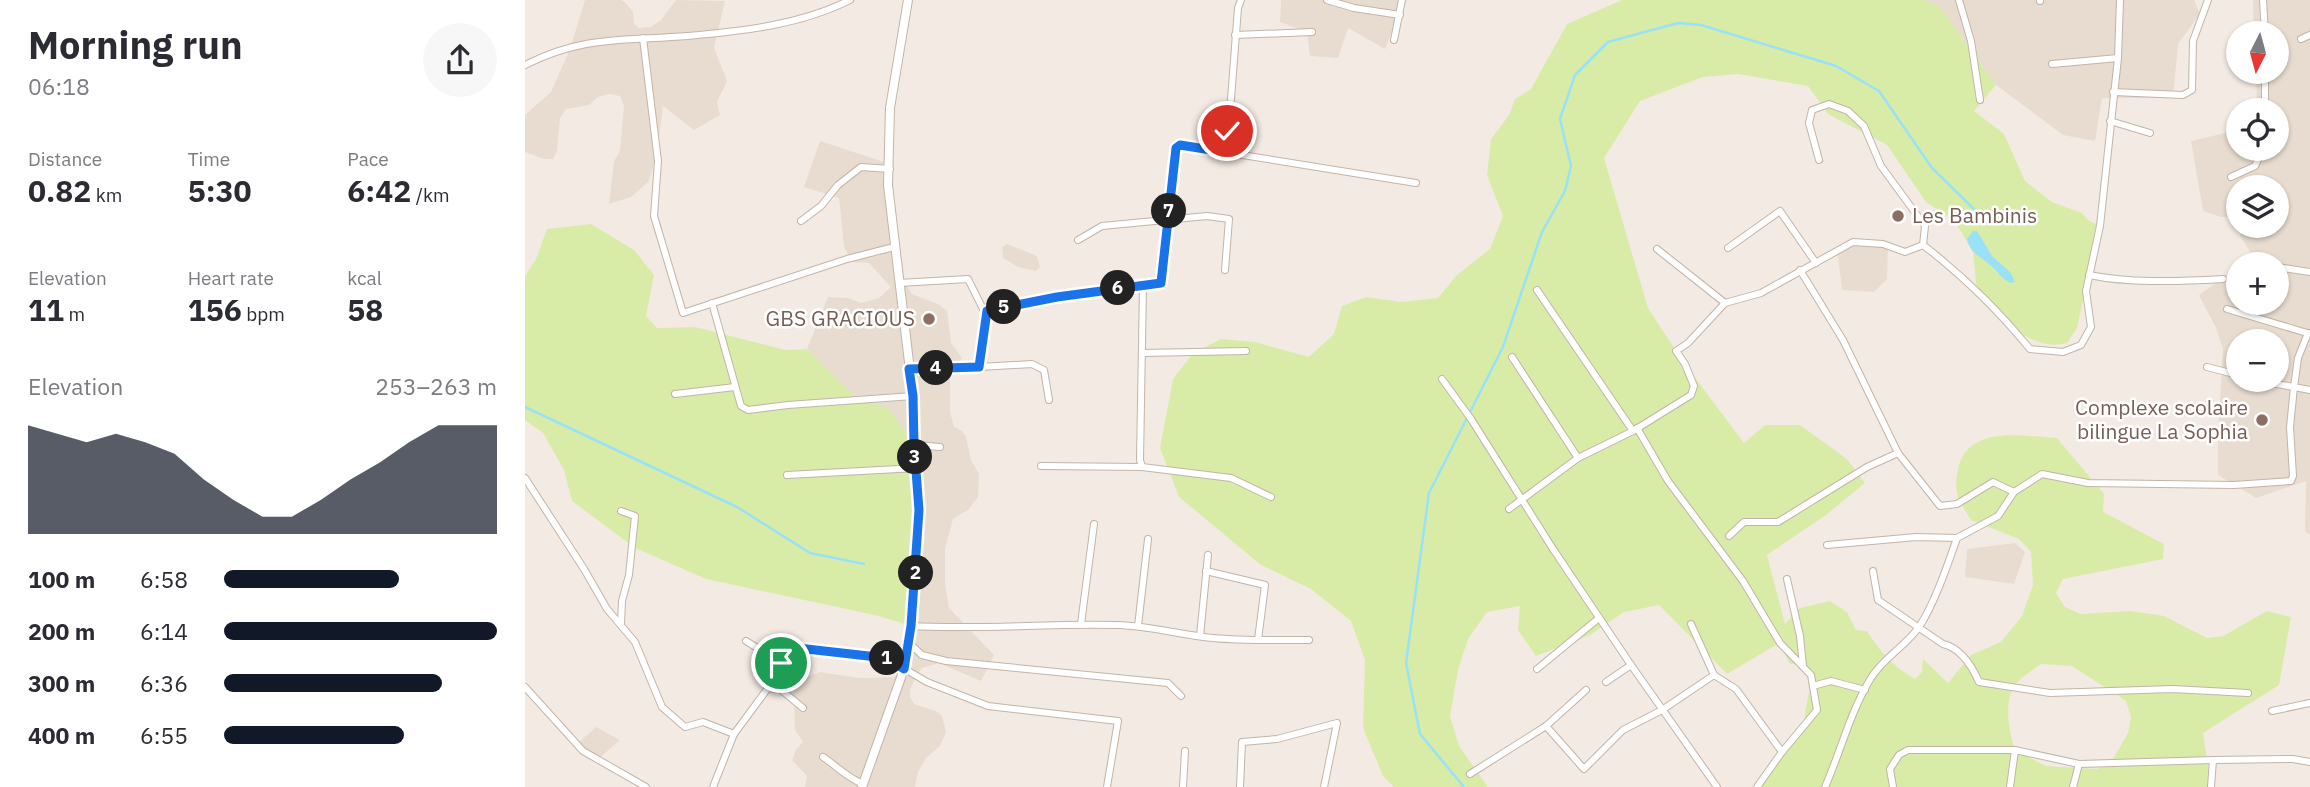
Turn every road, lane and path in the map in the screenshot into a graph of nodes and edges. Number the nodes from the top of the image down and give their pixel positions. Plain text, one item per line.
1 (850, 0) edge
2 (908, 0) edge
3 (1241, 0) edge
4 (1327, 0) edge
5 (1402, 0) edge
6 (1959, 0) edge
7 (2120, 0) edge
8 (2208, 0) edge
9 (2263, 0) edge
10 (1400, 15) junction
11 (2264, 21) edge
12 (1312, 32) dead end
13 (1235, 35) junction
14 (2310, 35) edge
15 (643, 38) junction
16 (2301, 38) dead end
17 (1394, 40) dead end
18 (2117, 58) junction
19 (2052, 64) dead end
20 (525, 65) edge
21 (2113, 92) junction
22 (1980, 100) dead end
23 (2110, 121) junction
24 (2150, 133) dead end
25 (1224, 152) junction
26 (1819, 160) dead end
27 (2257, 161) edge
28 (889, 169) junction
29 (2235, 175) edge
30 (1416, 183) dead end
31 (1168, 220) junction
32 (801, 221) dead end
33 (1078, 240) dead end
34 (1923, 245) junction
35 (894, 247) junction
36 (1728, 248) dead end
37 (1657, 249) dead end
38 (1816, 263) junction
39 (2289, 269) edge
40 (1800, 270) junction
41 (1225, 271) dead end
42 (2310, 272) edge
43 (2089, 275) junction
44 (2223, 279) dead end
45 (899, 283) junction
46 (1143, 285) junction
47 (1537, 289) dead end
48 (712, 303) junction
49 (1724, 303) junction
50 (987, 311) junction
51 (2247, 315) edge
52 (2308, 333) edge
53 (1246, 351) dead end
54 (1142, 353) junction
55 (1512, 357) dead end
56 (979, 367) junction
57 (2207, 367) dead end
58 (909, 369) junction
59 (2226, 372) edge
60 (1442, 379) dead end
61 (2289, 386) edge
62 (735, 387) junction
63 (2294, 387) junction
64 (2310, 390) edge
65 (675, 394) dead end
66 (913, 396) junction
67 (1049, 400) dead end
68 (1635, 430) junction
69 (914, 445) junction
70 (940, 447) dead end
71 (1898, 453) junction
72 (1578, 458) junction
73 (1041, 466) dead end
74 (1142, 467) junction
75 (917, 468) junction
76 (787, 475) dead end
77 (525, 478) edge
78 (2014, 492) junction
79 (1271, 497) dead end
80 (1523, 501) junction
81 (1509, 509) dead end
82 (621, 511) dead end
83 (1094, 524) dead end
84 (1729, 536) dead end
85 (1957, 538) junction
86 (1148, 539) dead end
87 (1827, 545) dead end
88 (1208, 555) dead end
89 (1206, 571) junction
90 (1873, 571) dead end
91 (1787, 579) dead end
92 (1599, 618) junction
93 (621, 624) junction
94 (1081, 624) junction
95 (1691, 624) dead end
96 (911, 626) junction
97 (1138, 626) junction
98 (1919, 627) junction
99 (1200, 636) junction
100 (1258, 640) junction
101 (1309, 640) dead end
102 (746, 641) dead end
103 (909, 643) junction
104 (781, 663) junction
105 (1631, 665) junction
106 (1803, 668) junction
107 (904, 669) junction
108 (1537, 669) dead end
109 (1714, 675) junction
110 (1606, 682) dead end
111 (1813, 686) junction
112 (768, 688) junction
113 (1586, 690) dead end
114 (1865, 690) junction
115 (527, 691) edge
116 (2248, 693) dead end
117 (1181, 696) dead end
118 (2310, 703) edge
119 (803, 708) dead end
120 (1662, 709) junction
121 (2272, 711) dead end
122 (1546, 726) junction
123 (734, 734) junction
124 (2015, 750) junction
125 (1185, 751) dead end
126 (1782, 752) junction
127 (823, 757) dead end
128 (2213, 760) junction
129 (2310, 762) edge
130 (2079, 764) junction
131 (1470, 774) dead end
132 (863, 785) edge
133 (646, 787) edge
134 (713, 787) edge
135 (1107, 787) edge
136 (1183, 787) edge
137 (1240, 787) edge
138 (1324, 787) edge
139 (1717, 787) edge
140 (1758, 787) edge
141 (1825, 787) edge
142 (1893, 787) edge
143 (2010, 787) edge
144 (2073, 787) edge
145 (2211, 787) edge

1 - 15 street
2 - 28 street
3 - 13 street
4 - 10 street
5 - 10 street
6 - 22 street
7 - 18 street
8 - 21 street
9 - 11 street
10 - 17 street
12 - 13 street
13 - 25 street
14 - 16 street
15 - 20 street
15 - 48 street
18 - 19 street
18 - 21 street
21 - 23 street
23 - 24 street
23 - 43 street
25 - 30 street
25 - 31 street
26 - 34 street
27 - 29 street
28 - 32 street
28 - 35 street
31 - 33 street
31 - 41 street
31 - 46 street
34 - 38 street
34 - 43 street
35 - 45 street
35 - 48 street
36 - 38 street
37 - 49 street
38 - 40 street
39 - 42 street
40 - 49 street
40 - 71 street
43 - 44 street
45 - 50 street
45 - 58 street
46 - 50 street
46 - 54 street
47 - 68 street
48 - 62 street
49 - 68 street
50 - 56 street
51 - 52 street
52 - 63 street
53 - 54 street
54 - 74 street
55 - 72 street
56 - 58 street
56 - 67 street
57 - 59 street
58 - 66 street
60 - 80 street
61 - 63 street
62 - 65 street
62 - 66 street
63 - 64 street
63 - 78 street
66 - 69 street
68 - 72 street
68 - 106 street
69 - 70 street
69 - 75 street
71 - 78 street
71 - 84 street
72 - 80 street
73 - 74 street
74 - 79 street
75 - 76 street
75 - 96 street
77 - 93 street
78 - 85 street
80 - 81 street
80 - 92 street
82 - 93 street
83 - 94 street
85 - 87 street
85 - 98 street
86 - 97 street
88 - 89 street
89 - 99 street
89 - 100 street
90 - 98 street
91 - 106 street
92 - 105 street
92 - 108 street
93 - 123 street
94 - 96 street
94 - 97 street
95 - 109 street
96 - 103 street
97 - 99 street
98 - 114 street
98 - 116 street
99 - 100 street
100 - 101 street
102 - 104 street
103 - 107 street
103 - 117 street
104 - 107 street
104 - 112 street
105 - 110 street
105 - 120 street
106 - 111 street
107 - 132 street
107 - 135 street
109 - 120 street
109 - 126 street
111 - 114 street
111 - 126 street
112 - 119 street
112 - 123 street
113 - 122 street
114 - 141 street
115 - 133 street
118 - 121 street
120 - 122 street
120 - 139 street
122 - 131 street
123 - 134 street
124 - 130 street
124 - 142 street
124 - 143 street
125 - 136 street
126 - 140 street
127 - 132 street
128 - 129 street
128 - 130 street
128 - 145 street
130 - 144 street
137 - 138 street

